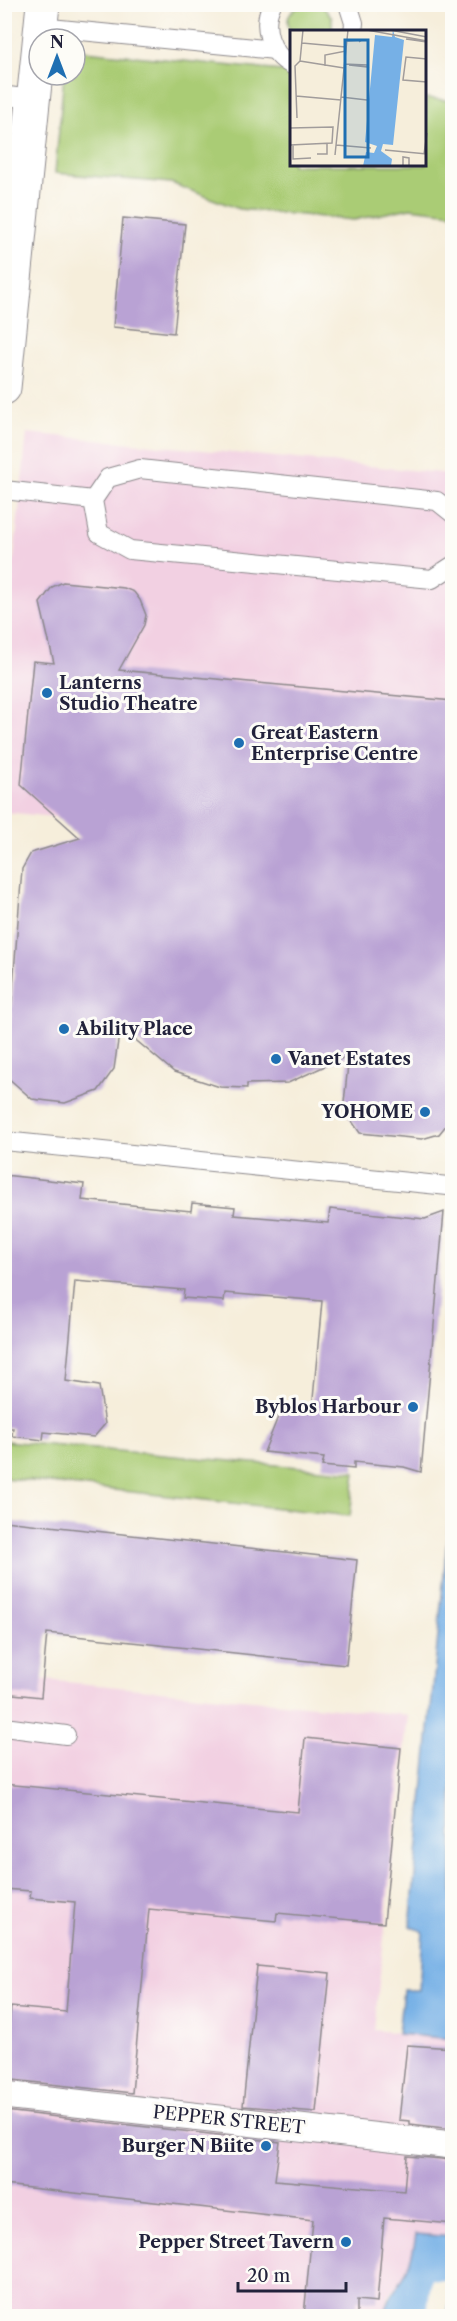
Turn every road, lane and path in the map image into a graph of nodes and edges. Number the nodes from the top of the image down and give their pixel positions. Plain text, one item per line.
1 (272, 4) edge
2 (348, 4) edge
3 (42, 16) edge
4 (353, 30) edge
5 (275, 50) junction
6 (290, 64) edge
7 (16, 152) edge
8 (12, 223) edge
9 (4, 388) edge
10 (4, 490) edge
11 (93, 500) junction
12 (453, 513) edge
13 (453, 566) edge
14 (4, 1141) edge
15 (448, 1186) dead end
16 (4, 1727) edge
17 (66, 1735) dead end
18 (4, 2095) edge
19 (453, 2145) edge

1 - 5 lane
2 - 4 lane
3 - 5 lane
3 - 7 street
5 - 6 lane
7 - 8 street
8 - 9 street
10 - 11 lane
11 - 12 lane
11 - 13 lane
14 - 15 lane
16 - 17 lane
18 - 19 street, PEPPER STREET

